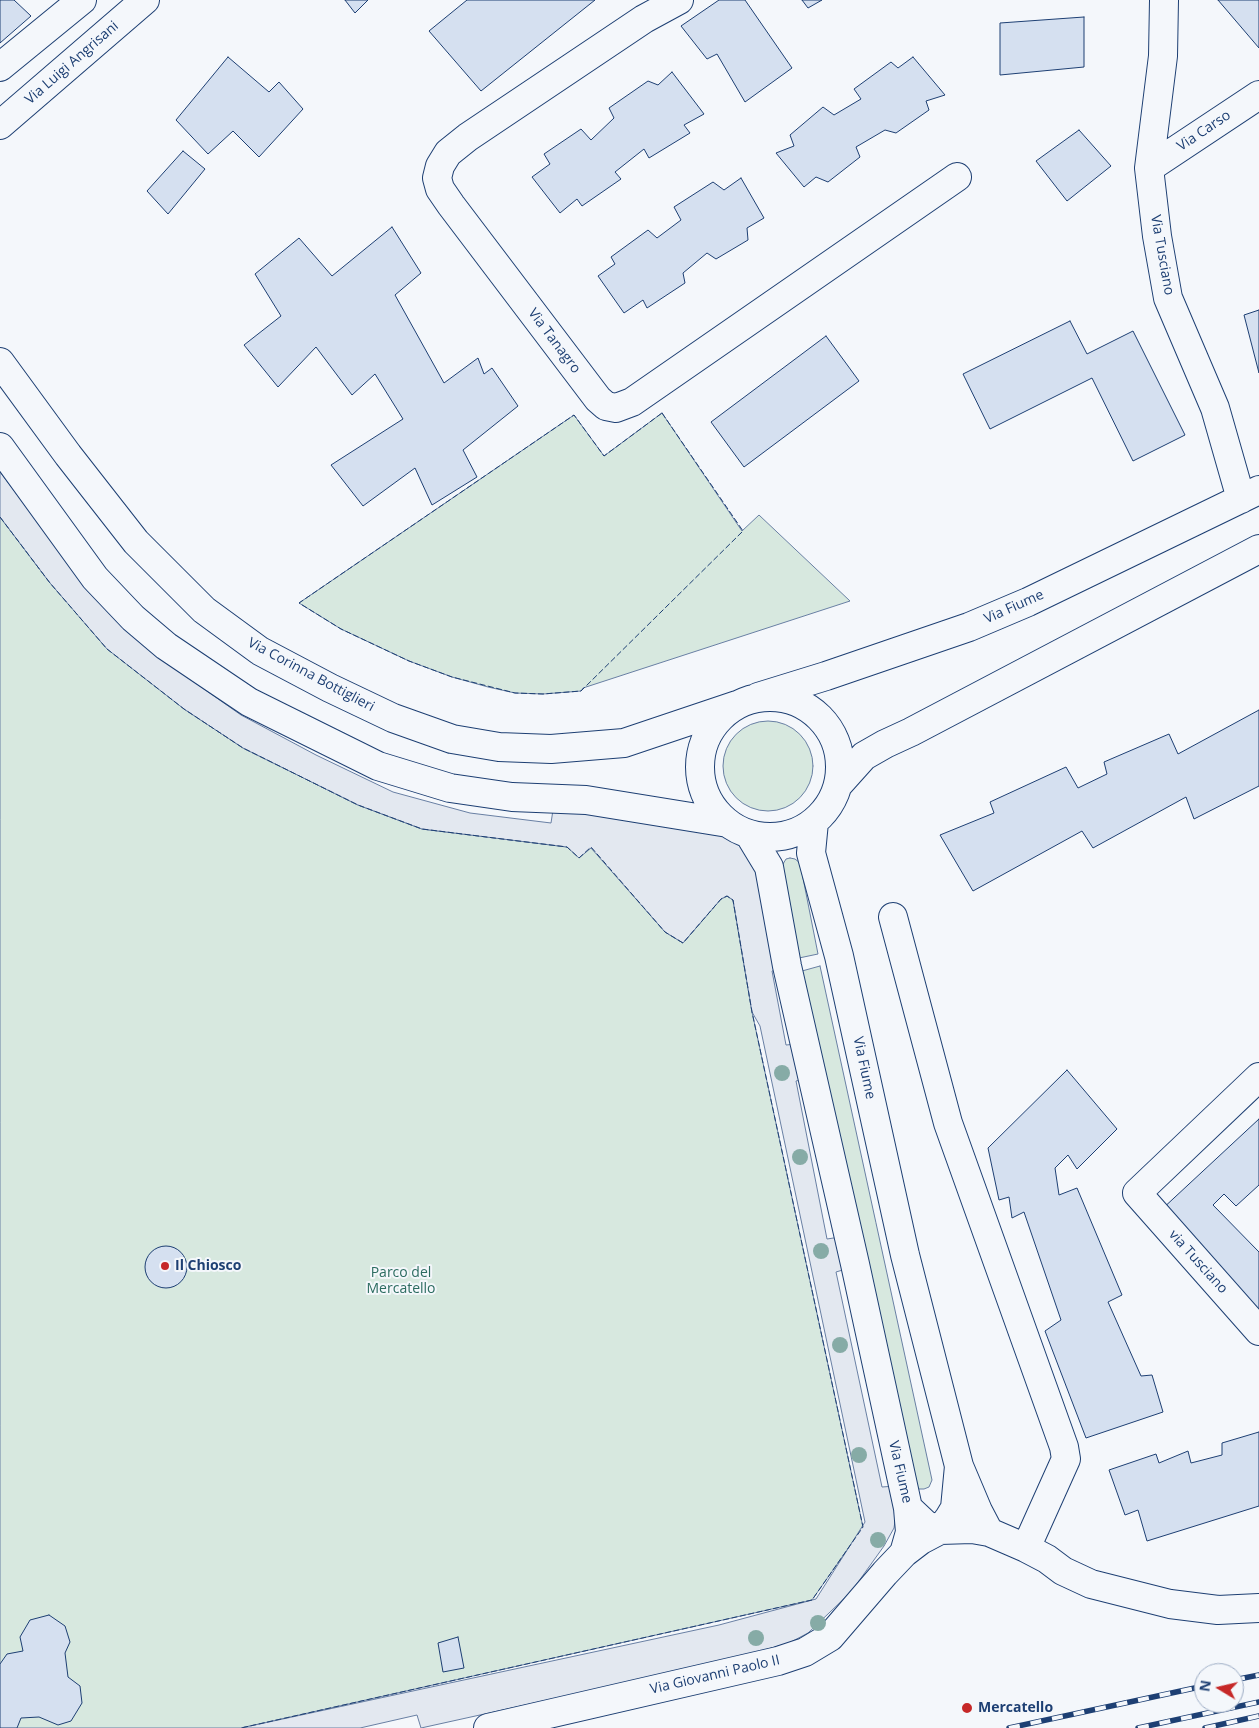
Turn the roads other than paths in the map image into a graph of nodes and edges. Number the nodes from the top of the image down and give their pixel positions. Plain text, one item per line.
1 (82, 0) edge
2 (145, 0) edge
3 (679, 0) edge
4 (1164, 0) edge
5 (0, 67) edge
6 (1259, 95) edge
7 (0, 125) edge
8 (1149, 168) junction
9 (957, 177) dead end
10 (0, 362) edge
11 (0, 448) edge
12 (1250, 494) edge
13 (1257, 554) edge
14 (747, 701) junction
15 (838, 786) junction
16 (814, 822) junction
17 (738, 829) junction
18 (893, 918) dead end
19 (1259, 1077) edge
20 (1259, 1332) edge
21 (958, 1466) junction
22 (908, 1508) junction
23 (940, 1530) junction
24 (988, 1532) junction
25 (1026, 1548) junction
26 (904, 1553) junction
27 (1259, 1608) edge
28 (488, 1728) edge

1 - 5 street
2 - 7 street, Via Luigi Angrisani
3 - 9 street, Via Tanagro
4 - 8 street, Via Tusciano
6 - 8 street, Via Carso
8 - 12 street, Via Tusciano
10 - 14 street, Via Corinna Bottiglieri
11 - 17 street
12 - 14 street, Via Fiume
13 - 15 street
14 - 15 street
14 - 17 street
15 - 16 street
16 - 17 street
16 - 21 street, Via Fiume
17 - 22 street, Via Fiume
18 - 25 street
19 - 20 street, via Tusciano
21 - 23 street, Via Fiume
21 - 24 street
22 - 23 street, Via Fiume
22 - 26 street, Via Giovanni Paolo II
23 - 24 street
23 - 26 street, Via Giovanni Paolo II
24 - 25 street
25 - 27 street
26 - 28 street, Via Giovanni Paolo II

